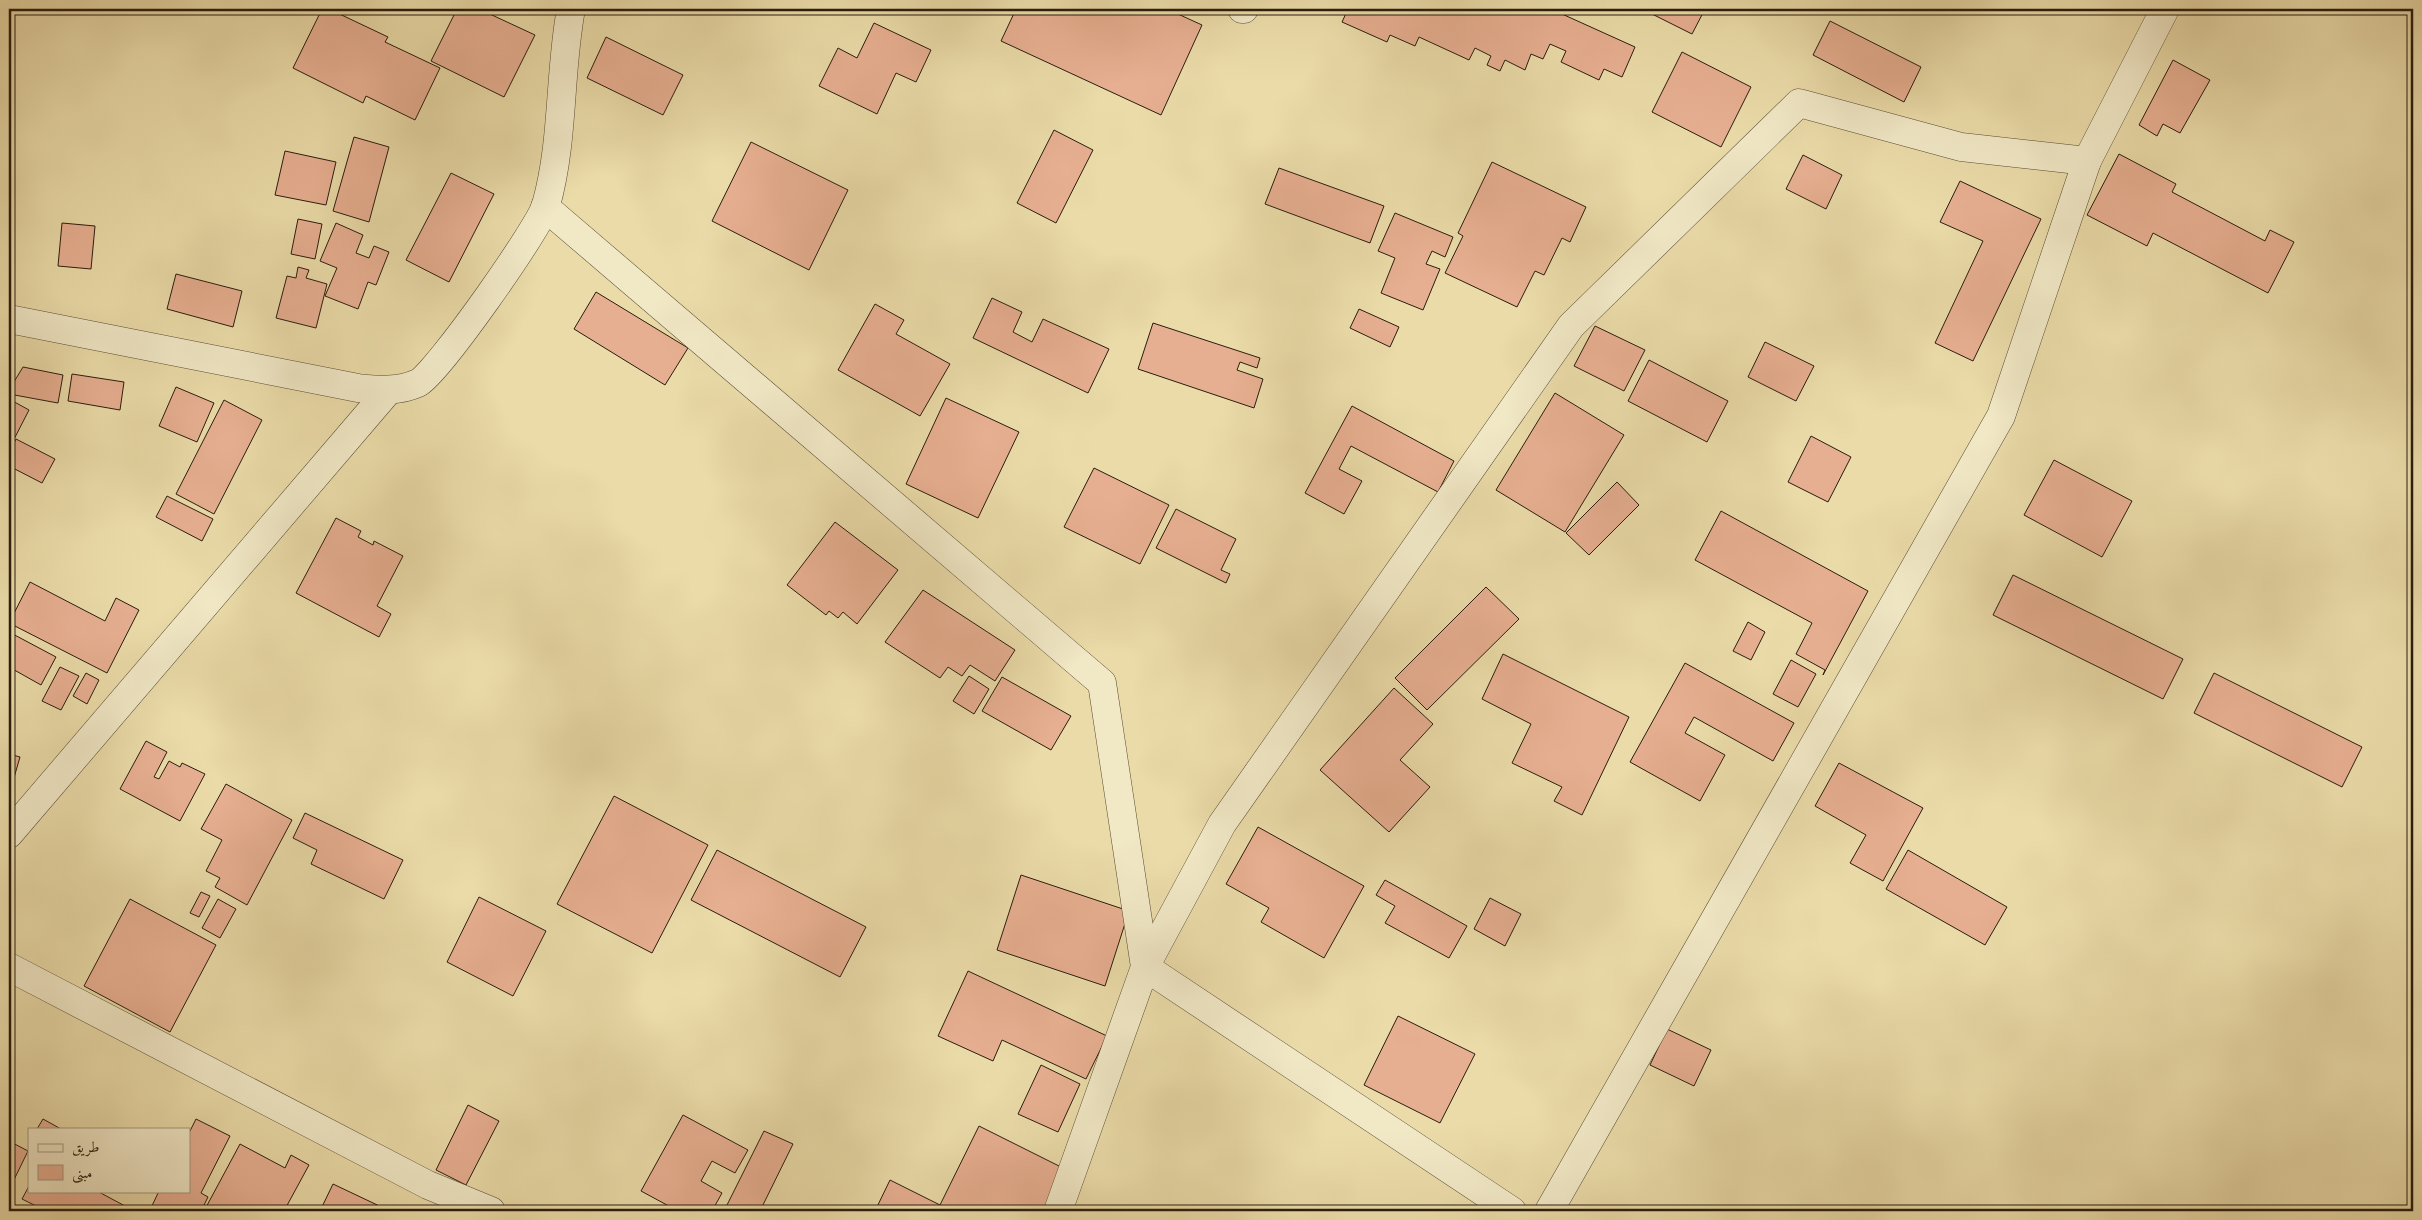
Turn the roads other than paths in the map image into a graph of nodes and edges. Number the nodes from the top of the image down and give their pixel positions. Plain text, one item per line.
1 (571, 9) edge
2 (2165, 9) edge
3 (2087, 161) junction
4 (545, 207) junction
5 (9, 319) edge
6 (388, 391) junction
7 (9, 834) edge
8 (9, 967) edge
9 (1145, 968) junction
10 (492, 1211) edge
11 (1058, 1211) edge
12 (1512, 1211) edge
13 (1549, 1211) edge

1 - 4 street
2 - 3 street
3 - 9 street
3 - 13 street
4 - 6 street
4 - 9 street
5 - 6 street
6 - 7 street
8 - 10 street
9 - 11 street
9 - 12 street

